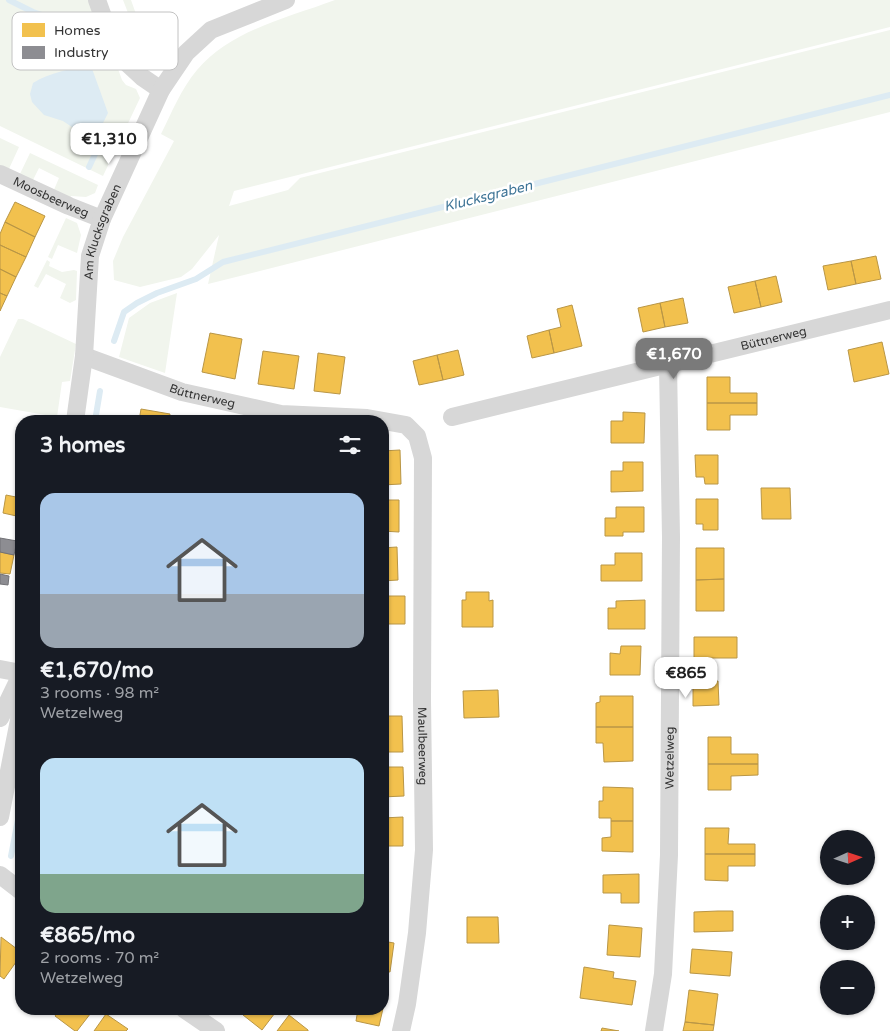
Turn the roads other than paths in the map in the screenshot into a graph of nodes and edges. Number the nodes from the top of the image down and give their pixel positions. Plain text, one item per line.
1 (97, 0) edge
2 (286, 0) edge
3 (101, 12) edge
4 (178, 65) edge
5 (134, 70) edge
6 (175, 70) edge
7 (161, 90) junction
8 (0, 174) edge
9 (102, 219) junction
10 (890, 310) edge
11 (84, 356) junction
12 (668, 365) junction
13 (76, 415) edge
14 (269, 415) edge
15 (452, 417) dead end
16 (389, 422) edge
17 (424, 458) joint
18 (0, 669) edge
19 (15, 672) edge
20 (15, 686) edge
21 (0, 718) edge
22 (15, 744) edge
23 (0, 817) edge
24 (0, 875) edge
25 (15, 886) edge
26 (193, 1015) edge
27 (216, 1031) edge
28 (402, 1031) edge
29 (654, 1031) edge

1 - 3 street
2 - 4 street, Am Klucksgraben
5 - 7 street
6 - 7 street, Am Klucksgraben
7 - 9 street, Am Klucksgraben
8 - 9 street, Moosbeerweg
9 - 11 street, Am Klucksgraben
10 - 12 street, Büttnerweg
11 - 13 street, Am Klucksgraben
11 - 14 street, Büttnerweg
12 - 15 street, Büttnerweg
12 - 29 street, Wetzelweg
16 - 17 street, Büttnerweg
17 - 28 street, Maulbeerweg
18 - 19 street
20 - 21 street
22 - 23 street
24 - 25 street
26 - 27 street

